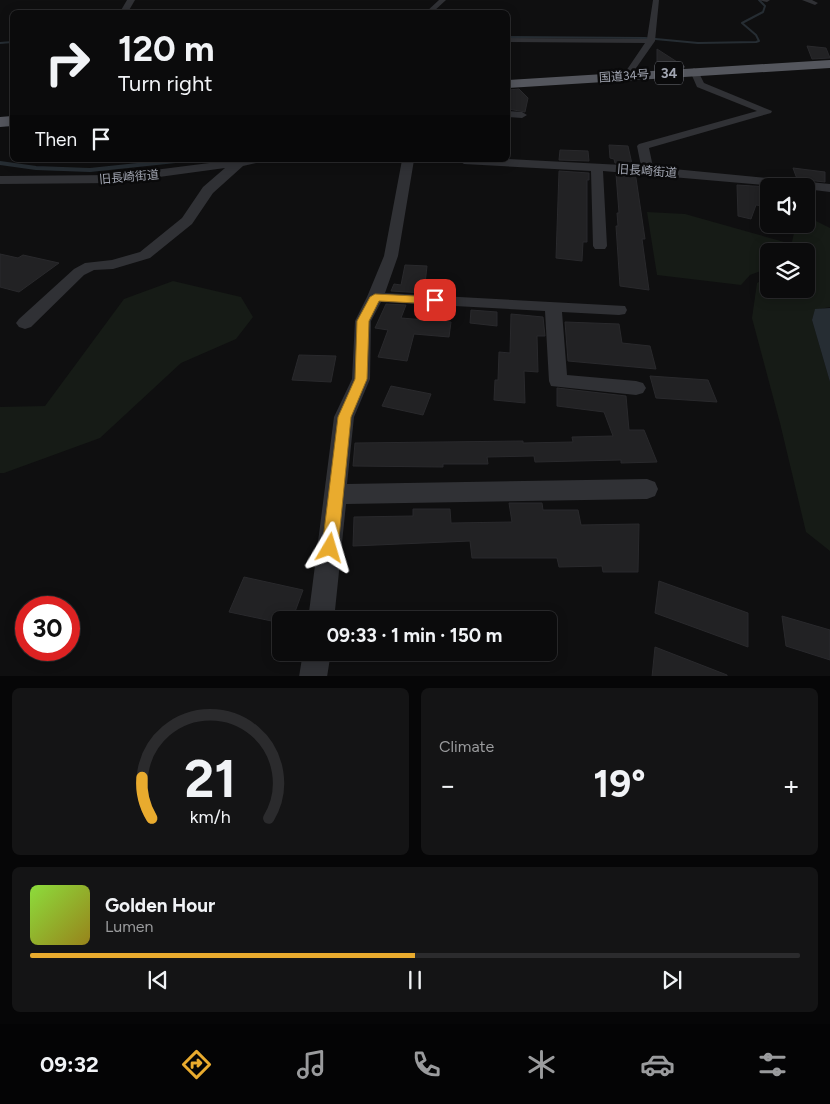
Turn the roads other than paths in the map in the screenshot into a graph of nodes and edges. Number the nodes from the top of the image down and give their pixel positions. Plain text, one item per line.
1 (443, 0) edge
2 (656, 0) edge
3 (761, 0) edge
4 (766, 0) edge
5 (805, 0) edge
6 (815, 3) dead end
7 (431, 10) edge
8 (651, 39) junction
9 (510, 40) edge
10 (830, 64) edge
11 (694, 71) junction
12 (632, 75) junction
13 (510, 84) edge
14 (510, 114) edge
15 (522, 115) dead end
16 (243, 162) edge
17 (248, 162) edge
18 (408, 162) edge
19 (502, 162) edge
20 (597, 167) junction
21 (648, 170) junction
22 (0, 180) edge
23 (830, 188) edge
24 (600, 246) dead end
25 (375, 297) junction
26 (553, 307) junction
27 (619, 310) dead end
28 (26, 324) dead end
29 (636, 388) dead end
30 (647, 489) dead end
31 (336, 494) junction
32 (322, 611) edge
33 (316, 661) edge
34 (313, 676) edge

1 - 7 street
2 - 8 street
3 - 4 street
5 - 6 street
8 - 9 street
8 - 12 street
10 - 11 highway, 国道34号 / 34
11 - 12 highway, 国道34号 / 34
11 - 21 street
12 - 13 highway, 国道34号 / 34
14 - 15 street
16 - 22 street, 旧長崎街道
17 - 28 street
18 - 25 street
19 - 20 street, 旧長崎街道
20 - 21 street, 旧長崎街道
20 - 24 street
21 - 23 street, 旧長崎街道
25 - 26 street
25 - 31 street
26 - 27 street
26 - 29 street
30 - 31 street
31 - 32 street
33 - 34 street

